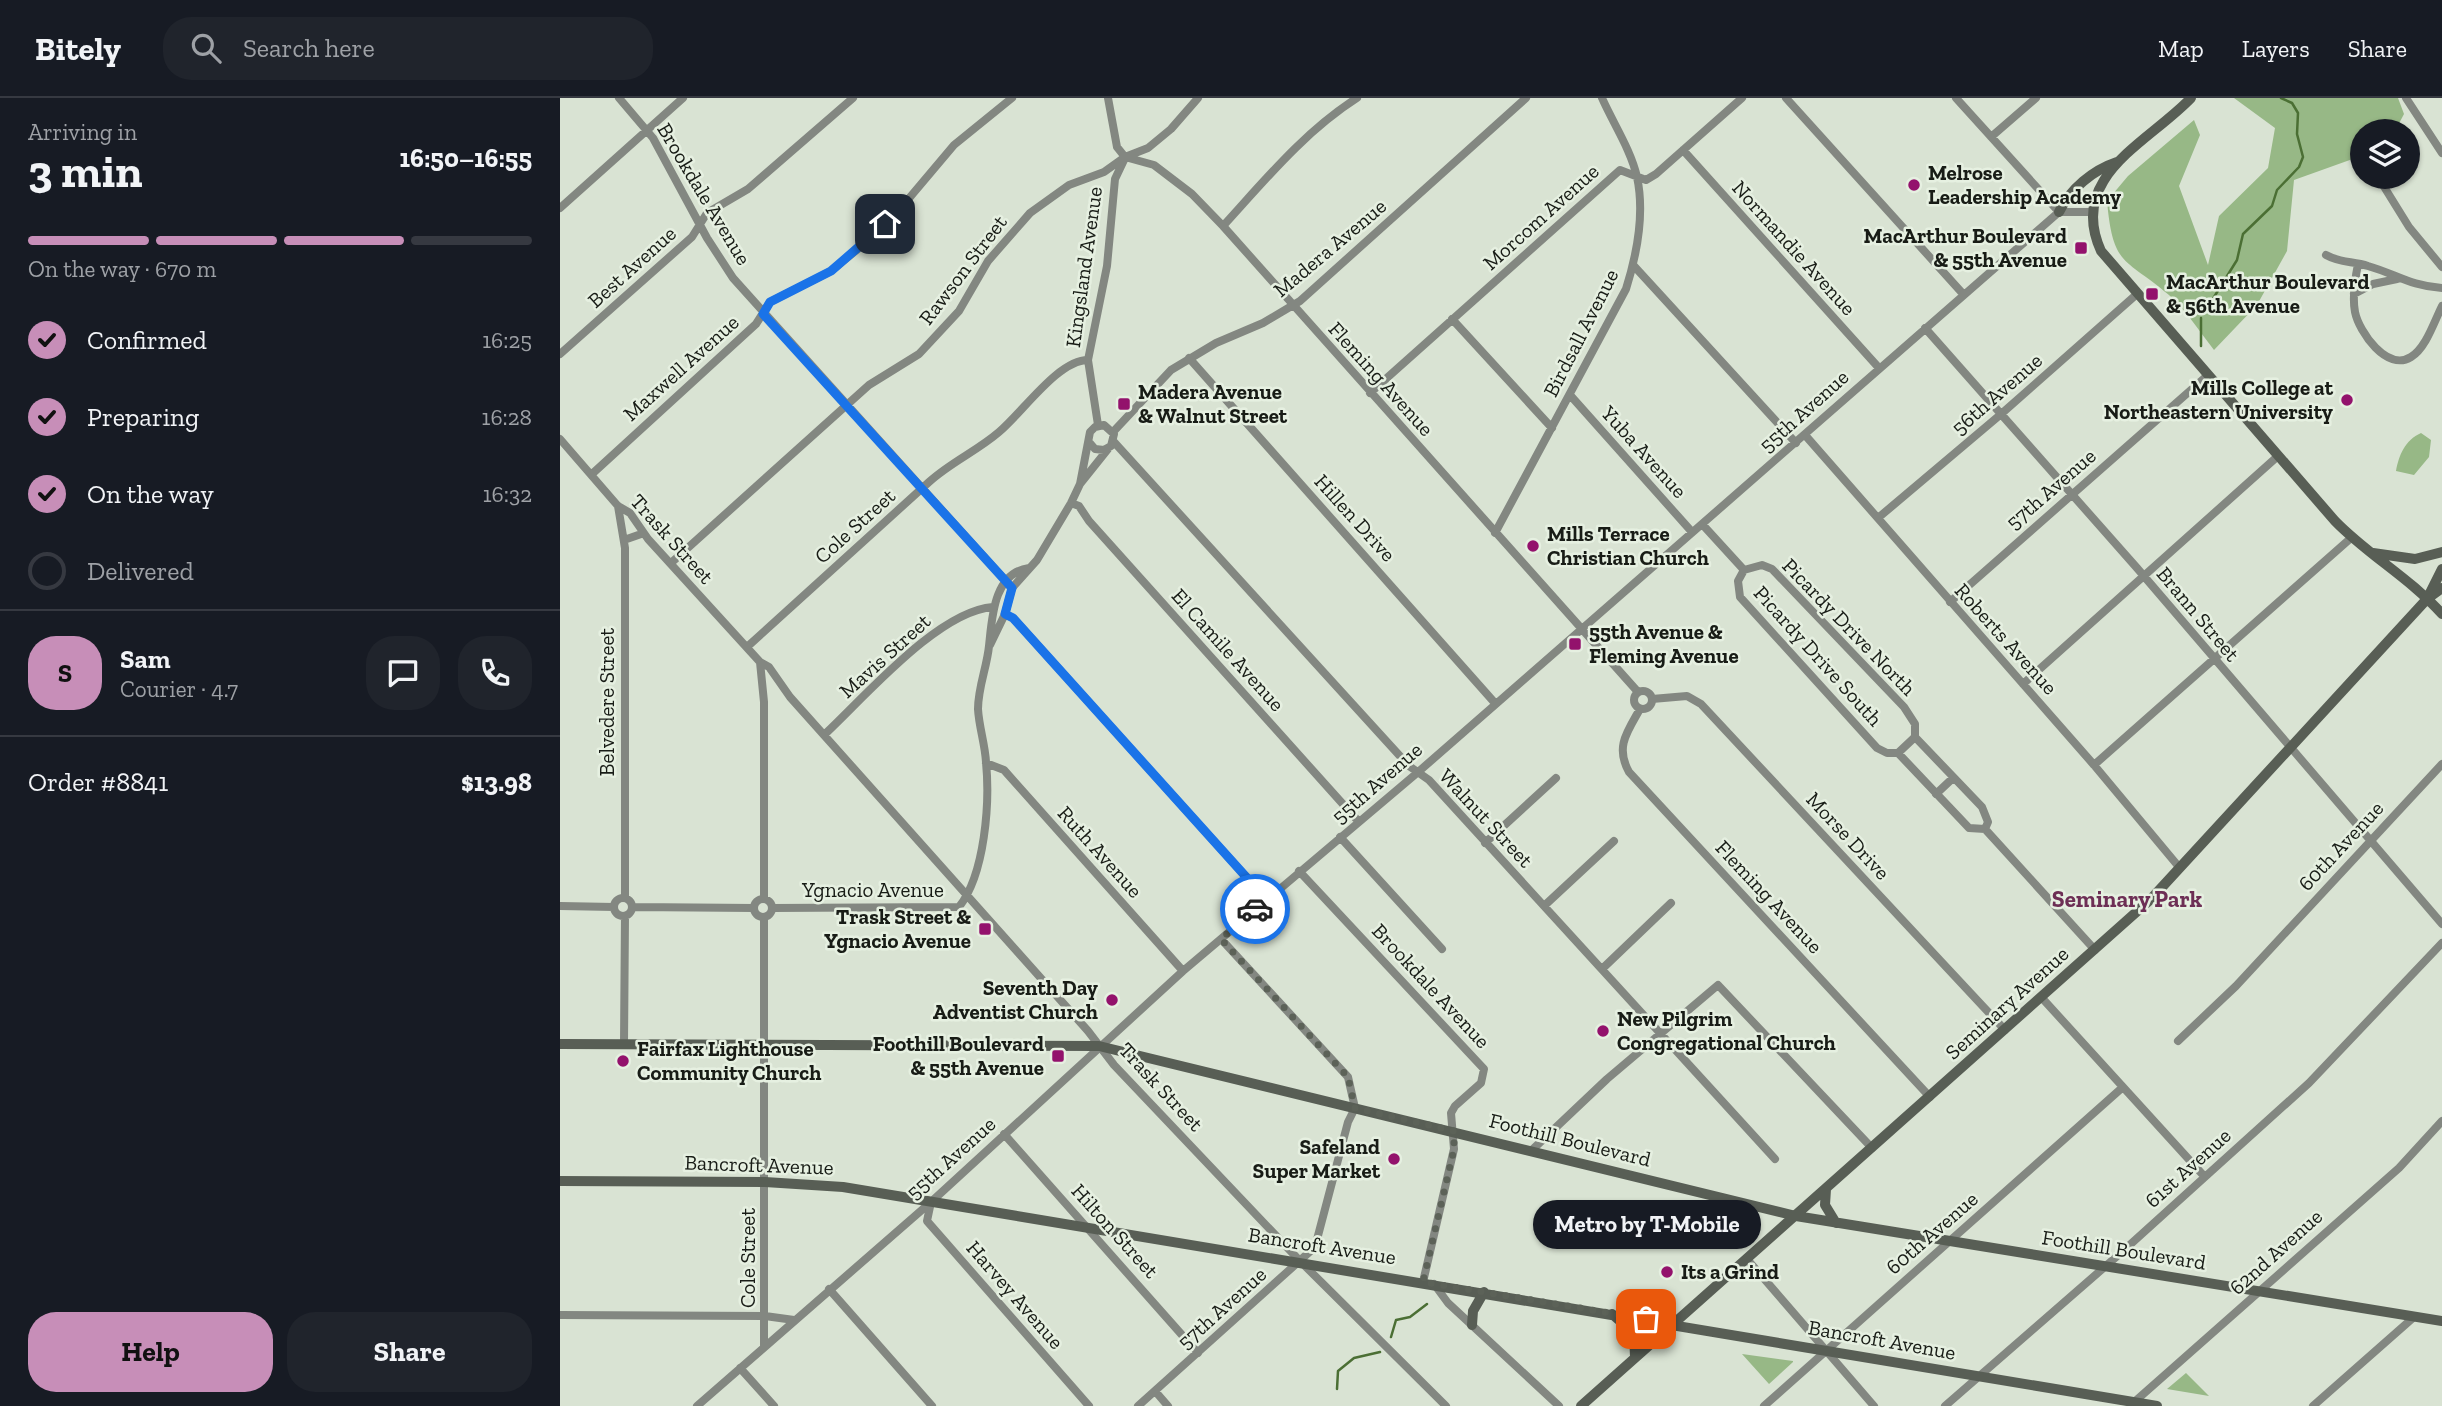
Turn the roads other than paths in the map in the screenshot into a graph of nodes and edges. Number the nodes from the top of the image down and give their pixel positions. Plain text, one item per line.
1 (619, 98) edge
2 (683, 98) edge
3 (853, 98) edge
4 (1012, 98) edge
5 (1108, 98) edge
6 (1198, 98) edge
7 (1357, 98) edge
8 (1526, 98) edge
9 (1602, 98) edge
10 (1742, 98) edge
11 (1786, 98) edge
12 (1956, 98) edge
13 (2036, 98) edge
14 (2191, 98) edge
15 (2406, 98) edge
16 (647, 130) junction
17 (1991, 137) junction
18 (1683, 150) junction
19 (2442, 153) edge
20 (1125, 157) junction
21 (2119, 161) junction
22 (1636, 176) junction
23 (2385, 189) edge
24 (560, 194) edge
25 (563, 205) edge
26 (2059, 212) junction
27 (2091, 212) junction
28 (699, 224) junction
29 (1223, 226) junction
30 (2326, 255) dead end
31 (2358, 264) junction
32 (1634, 266) junction
33 (2442, 267) edge
34 (2397, 279) junction
35 (2442, 288) edge
36 (2137, 294) junction
37 (2354, 294) junction
38 (1964, 295) junction
39 (1292, 306) junction
40 (2442, 306) edge
41 (763, 314) junction
42 (1452, 320) junction
43 (1925, 328) junction
44 (560, 354) edge
45 (1189, 358) junction
46 (1088, 360) junction
47 (1878, 368) junction
48 (2208, 376) junction
49 (1370, 393) junction
50 (1570, 396) junction
51 (845, 405) junction
52 (2000, 415) junction
53 (1098, 425) junction
54 (1552, 428) junction
55 (1113, 432) junction
56 (1805, 435) junction
57 (560, 439) edge
58 (1089, 442) junction
59 (1796, 443) junction
60 (1111, 445) junction
61 (2278, 456) junction
62 (592, 474) junction
63 (1080, 484) junction
64 (921, 490) junction
65 (2071, 493) junction
66 (1071, 503) junction
67 (618, 506) junction
68 (1878, 518) junction
69 (1702, 524) junction
70 (1692, 532) junction
71 (645, 533) junction
72 (1495, 533) junction
73 (2351, 538) junction
74 (624, 540) junction
75 (2368, 552) junction
76 (2442, 552) edge
77 (671, 564) junction
78 (1028, 568) junction
79 (2442, 569) edge
80 (1744, 570) junction
81 (2144, 577) junction
82 (1004, 583) junction
83 (1012, 588) junction
84 (2442, 588) edge
85 (2427, 598) junction
86 (1950, 602) junction
87 (998, 612) junction
88 (2442, 614) edge
89 (1580, 628) junction
90 (747, 647) junction
91 (2214, 660) junction
92 (760, 662) junction
93 (2023, 684) junction
94 (781, 685) junction
95 (764, 692) junction
96 (1638, 692) junction
97 (1652, 699) junction
98 (1494, 702) junction
99 (1640, 709) junction
100 (824, 735) junction
101 (1915, 737) junction
102 (2290, 749) junction
103 (1898, 753) junction
104 (986, 763) junction
105 (2094, 765) junction
106 (2442, 765) edge
107 (1417, 773) junction
108 (1556, 778) dead end
109 (1953, 778) junction
110 (1936, 794) junction
111 (1359, 822) junction
112 (1985, 829) junction
113 (1340, 837) junction
114 (1614, 841) dead end
115 (2370, 841) junction
116 (1485, 843) junction
117 (2179, 867) junction
118 (1299, 871) junction
119 (968, 896) junction
120 (625, 898) junction
121 (764, 898) junction
122 (1266, 899) junction
123 (1671, 903) dead end
124 (560, 906) edge
125 (1544, 906) junction
126 (614, 907) junction
127 (632, 907) junction
128 (754, 908) junction
129 (772, 908) junction
130 (625, 916) junction
131 (764, 917) junction
132 (2442, 924) edge
133 (1221, 939) junction
134 (2442, 943) edge
135 (1441, 949) dead end
136 (2095, 950) junction
137 (1602, 969) junction
138 (1183, 971) junction
139 (2042, 998) junction
140 (2005, 1030) junction
141 (1659, 1033) junction
142 (2178, 1041) dead end
143 (560, 1044) edge
144 (624, 1044) junction
145 (764, 1045) junction
146 (1099, 1046) junction
147 (2123, 1087) junction
148 (1930, 1097) junction
149 (1355, 1108) junction
150 (2442, 1121) edge
151 (1454, 1131) junction
152 (1004, 1134) junction
153 (1872, 1148) junction
154 (1532, 1150) junction
155 (1775, 1159) dead end
156 (2204, 1176) junction
157 (560, 1181) edge
158 (765, 1182) junction
159 (1826, 1189) junction
160 (931, 1202) junction
161 (1796, 1216) junction
162 (1836, 1223) junction
163 (1083, 1226) junction
164 (1947, 1240) junction
165 (1747, 1259) junction
166 (1301, 1262) junction
167 (2105, 1267) junction
168 (1428, 1283) junction
169 (829, 1289) junction
170 (2257, 1291) junction
171 (1484, 1292) junction
172 (1609, 1312) junction
173 (560, 1315) edge
174 (765, 1316) junction
175 (2414, 1317) junction
176 (794, 1320) junction
177 (2442, 1321) edge
178 (1673, 1324) junction
179 (1472, 1325) junction
180 (764, 1346) junction
181 (1828, 1350) junction
182 (1198, 1353) junction
183 (1636, 1357) junction
184 (740, 1368) junction
185 (1977, 1376) junction
186 (1155, 1391) junction
187 (2132, 1404) edge
188 (697, 1406) edge
189 (774, 1406) edge
190 (932, 1406) edge
191 (1089, 1406) edge
192 (1138, 1406) edge
193 (1168, 1406) edge
194 (1446, 1406) edge
195 (1559, 1406) edge
196 (1581, 1406) edge
197 (1764, 1406) edge
198 (1874, 1406) edge
199 (1945, 1406) edge
200 (2157, 1406) edge
201 (2313, 1406) edge

1 - 16 street, Brookdale Avenue
2 - 16 street
3 - 28 street, Best Avenue
4 - 41 street, Maxwell Avenue
5 - 20 street
6 - 20 street, Rawson Street
7 - 29 street
8 - 39 street, Madera Avenue
9 - 22 street, Birdsall Avenue
10 - 18 street, Morcom Avenue
11 - 38 street
12 - 17 street
13 - 17 street
14 - 21 street
15 - 19 street
16 - 25 street
16 - 28 street, Brookdale Avenue
17 - 26 street
18 - 22 street, Morcom Avenue
18 - 47 street, Normandie Avenue
20 - 29 street, Fleming Avenue
20 - 46 street, Kingsland Avenue
20 - 51 street, Rawson Street
21 - 26 street
21 - 27 street
22 - 32 street, Birdsall Avenue
22 - 42 street, Morcom Avenue
23 - 33 street
24 - 25 street
26 - 27 street
26 - 38 street, 55th Avenue
27 - 36 street
28 - 41 street, Brookdale Avenue
28 - 44 street, Best Avenue
29 - 39 street, Fleming Avenue
30 - 31 street
31 - 34 street
31 - 37 street
32 - 50 street, Birdsall Avenue
32 - 59 street
34 - 35 street
34 - 37 street
36 - 48 street
36 - 52 street, 56th Avenue
37 - 40 street
38 - 43 street, 55th Avenue
39 - 45 street, Madera Avenue
39 - 49 street, Fleming Avenue
41 - 51 street, Brookdale Avenue
41 - 62 street, Maxwell Avenue
42 - 49 street, Morcom Avenue
42 - 54 street
43 - 47 street, 55th Avenue
43 - 52 street, Brann Street
45 - 55 street, Madera Avenue
45 - 98 street, Hillen Drive
46 - 53 street, Kingsland Avenue
46 - 64 street, Cole Street
47 - 56 street, 55th Avenue
48 - 61 street
48 - 65 street, 57th Avenue
49 - 72 street, Fleming Avenue
50 - 54 street, Birdsall Avenue
50 - 70 street, Yuba Avenue
51 - 64 street, Brookdale Avenue
51 - 77 street, Rawson Street
52 - 65 street, Brann Street
52 - 68 street, 56th Avenue
53 - 55 street
53 - 58 street
54 - 72 street, Birdsall Avenue
55 - 60 street
56 - 59 street, 55th Avenue
56 - 68 street, Roberts Avenue
57 - 62 street, Trask Street
58 - 60 street
58 - 63 street
59 - 69 street, 55th Avenue
60 - 63 street
60 - 107 street, Walnut Street
61 - 73 street
61 - 81 street
62 - 67 street, Trask Street
63 - 66 street
64 - 82 street, Brookdale Avenue
64 - 90 street, Cole Street
65 - 81 street, Brann Street
65 - 86 street, 57th Avenue
66 - 78 street
66 - 111 street, El Camile Avenue
67 - 71 street, Trask Street
67 - 74 street, Belvedere Street
68 - 86 street, Roberts Avenue
69 - 70 street, 55th Avenue
69 - 80 street
70 - 89 street, 55th Avenue
71 - 74 street
71 - 77 street, Trask Street
72 - 89 street, Fleming Avenue
73 - 75 street
73 - 91 street
74 - 120 street, Belvedere Street
75 - 76 street
75 - 85 street
77 - 90 street, Trask Street
78 - 82 street
78 - 83 street
79 - 85 street
80 - 101 street, Picardy Drive North
80 - 103 street, Picardy Drive South
81 - 91 street, Brann Street
81 - 93 street
82 - 83 street, Brookdale Avenue
82 - 87 street
83 - 87 street
84 - 85 street
85 - 88 street
85 - 102 street, Seminary Avenue
86 - 93 street, Roberts Avenue
87 - 100 street, Mavis Street
87 - 104 street
87 - 122 street
89 - 96 street, Fleming Avenue
89 - 98 street, 55th Avenue
90 - 92 street, Trask Street
91 - 102 street, Brann Street
91 - 105 street
92 - 94 street, Trask Street
92 - 95 street
93 - 105 street, Roberts Avenue
94 - 95 street
94 - 100 street, Trask Street
95 - 121 street
96 - 97 street
96 - 99 street
97 - 99 street
97 - 140 street, Morse Drive
98 - 107 street, 55th Avenue
99 - 148 street, Fleming Avenue
100 - 119 street, Trask Street
101 - 103 street
101 - 109 street, Picardy Drive North
102 - 115 street, Brann Street
102 - 117 street, Seminary Avenue
103 - 110 street, Picardy Drive South
104 - 119 street
104 - 138 street, Ruth Avenue
105 - 117 street, Roberts Avenue
106 - 115 street, 60th Avenue
107 - 111 street, 55th Avenue
107 - 116 street, Walnut Street
108 - 116 street
109 - 110 street
109 - 112 street, Picardy Drive North
110 - 112 street, Picardy Drive South
111 - 113 street, 55th Avenue
112 - 136 street
113 - 118 street, 55th Avenue
113 - 135 street
114 - 125 street
115 - 132 street, Brann Street
115 - 142 street, 60th Avenue
116 - 125 street, Walnut Street
117 - 136 street, Seminary Avenue
118 - 122 street, 55th Avenue
118 - 151 street, Brookdale Avenue
119 - 129 street, Ygnacio Avenue
119 - 146 street, Trask Street
120 - 126 street
120 - 127 street
121 - 128 street
121 - 129 street
122 - 133 street, 55th Avenue
123 - 137 street
124 - 126 street
125 - 137 street, Walnut Street
126 - 130 street
127 - 128 street
127 - 130 street
128 - 131 street
129 - 131 street
130 - 144 street
131 - 145 street, Cole Street
133 - 138 street, 55th Avenue
133 - 149 street
134 - 156 street, 61st Avenue
136 - 139 street, Seminary Avenue
137 - 141 street, Walnut Street
138 - 146 street, 55th Avenue
139 - 140 street, Seminary Avenue
139 - 147 street
140 - 148 street, Seminary Avenue
141 - 153 street
141 - 154 street
141 - 155 street, Walnut Street
143 - 144 street, Foothill Boulevard
144 - 145 street, Foothill Boulevard
145 - 146 street, Foothill Boulevard
145 - 158 street, Cole Street
146 - 149 street, Foothill Boulevard
146 - 152 street, 55th Avenue
146 - 166 street, Trask Street
147 - 156 street
147 - 164 street, 60th Avenue
148 - 153 street, Seminary Avenue
149 - 151 street, Foothill Boulevard
149 - 166 street, 57th Avenue
150 - 170 street, 62nd Avenue
151 - 154 street, Foothill Boulevard
151 - 168 street
152 - 160 street, 55th Avenue
152 - 163 street, Hilton Street
153 - 159 street, Seminary Avenue
154 - 161 street, Foothill Boulevard
156 - 167 street, 61st Avenue
157 - 158 street, Bancroft Avenue
158 - 160 street, Bancroft Avenue
158 - 174 street, Cole Street
159 - 161 street, Seminary Avenue
159 - 162 street
160 - 163 street, Bancroft Avenue
160 - 169 street, 55th Avenue
160 - 191 street, Harvey Avenue
161 - 162 street, Foothill Boulevard
161 - 165 street, Seminary Avenue
162 - 164 street, Foothill Boulevard
163 - 166 street, Bancroft Avenue
163 - 182 street, Hilton Street
164 - 167 street, Foothill Boulevard
164 - 181 street, 60th Avenue
165 - 178 street, Seminary Avenue
165 - 181 street
166 - 168 street, Bancroft Avenue
166 - 182 street, 57th Avenue
166 - 194 street, Trask Street
167 - 170 street, Foothill Boulevard
167 - 185 street, 61st Avenue
168 - 171 street, Bancroft Avenue
168 - 179 street
169 - 176 street, 55th Avenue
169 - 190 street
170 - 175 street, Foothill Boulevard
170 - 187 street, 62nd Avenue
171 - 172 street, Bancroft Avenue
171 - 179 street
172 - 178 street, Bancroft Avenue
172 - 183 street
173 - 174 street
174 - 176 street
174 - 180 street, Cole Street
175 - 177 street, Foothill Boulevard
175 - 201 street
176 - 180 street, 55th Avenue
178 - 181 street, Bancroft Avenue
178 - 183 street, Seminary Avenue
179 - 195 street
180 - 184 street, 55th Avenue
181 - 185 street, Bancroft Avenue
181 - 197 street, 60th Avenue
181 - 198 street
182 - 186 street, 57th Avenue
183 - 196 street, Seminary Avenue
184 - 188 street, 55th Avenue
184 - 189 street
185 - 187 street, Bancroft Avenue
185 - 199 street, 61st Avenue
186 - 192 street, 57th Avenue
186 - 193 street
187 - 200 street, Bancroft Avenue

